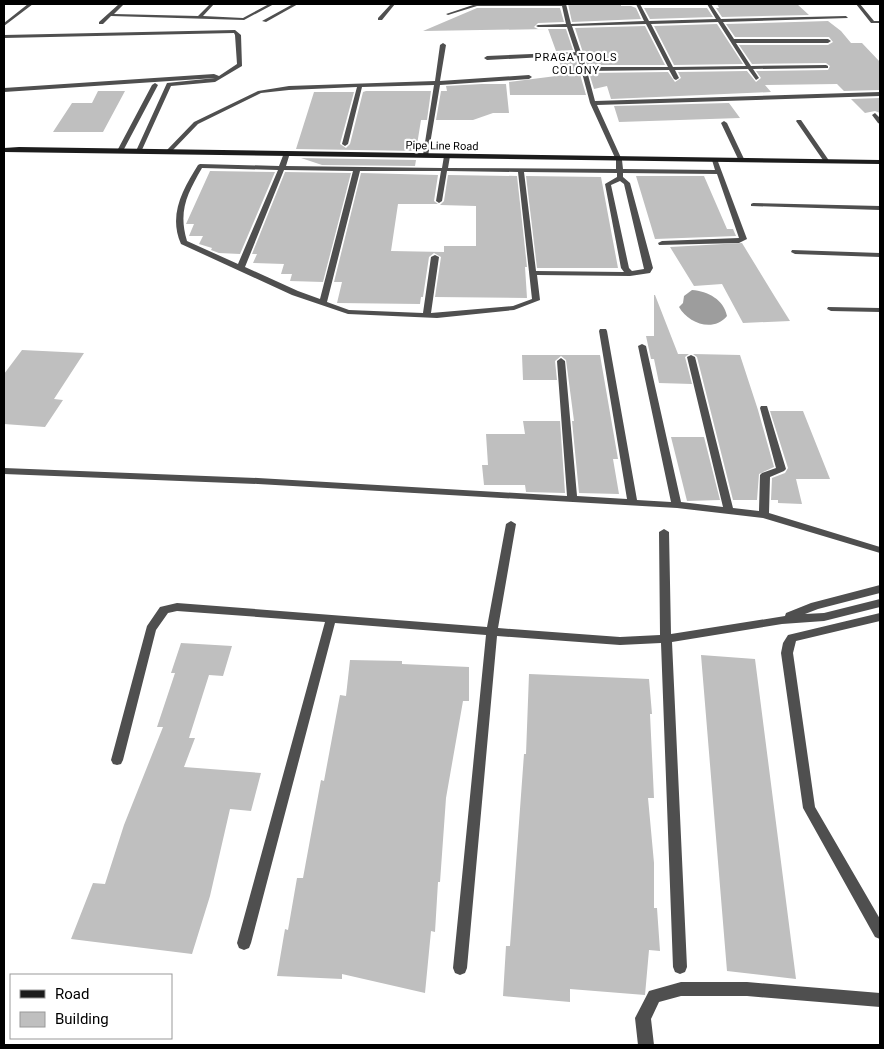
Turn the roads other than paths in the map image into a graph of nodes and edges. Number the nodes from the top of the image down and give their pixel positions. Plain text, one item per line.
1 (31, 4) edge
2 (122, 4) edge
3 (212, 4) edge
4 (272, 4) edge
5 (296, 4) edge
6 (393, 4) edge
7 (564, 4) edge
8 (638, 4) edge
9 (708, 4) edge
10 (858, 4) edge
11 (111, 14) junction
12 (448, 14) dead end
13 (846, 17) dead end
14 (200, 18) junction
15 (380, 19) dead end
16 (264, 21) dead end
17 (718, 21) junction
18 (880, 22) edge
19 (5, 23) edge
20 (648, 23) junction
21 (101, 24) dead end
22 (569, 25) junction
23 (538, 26) dead end
24 (4, 36) edge
25 (828, 41) dead end
26 (732, 42) junction
27 (443, 45) dead end
28 (579, 54) junction
29 (487, 58) dead end
30 (750, 67) junction
31 (826, 67) dead end
32 (584, 69) junction
33 (671, 69) junction
34 (529, 77) dead end
35 (220, 78) junction
36 (676, 78) dead end
37 (756, 78) dead end
38 (438, 83) junction
39 (170, 84) junction
40 (155, 85) junction
41 (360, 85) junction
42 (4, 90) edge
43 (880, 94) edge
44 (4, 95) edge
45 (593, 103) junction
46 (875, 115) dead end
47 (799, 121) dead end
48 (880, 122) edge
49 (724, 123) dead end
50 (345, 144) dead end
51 (4, 150) edge
52 (120, 151) junction
53 (139, 151) junction
54 (169, 151) junction
55 (287, 153) junction
56 (426, 155) junction
57 (447, 156) junction
58 (619, 160) junction
59 (714, 160) junction
60 (742, 161) junction
61 (826, 162) junction
62 (880, 162) edge
63 (282, 168) junction
64 (357, 168) junction
65 (444, 170) junction
66 (521, 170) junction
67 (719, 172) junction
68 (620, 174) junction
69 (439, 202) dead end
70 (754, 205) dead end
71 (880, 208) edge
72 (662, 243) dead end
73 (795, 252) dead end
74 (880, 255) edge
75 (435, 257) dead end
76 (241, 267) junction
77 (533, 273) junction
78 (630, 274) junction
79 (323, 303) junction
80 (831, 309) dead end
81 (880, 310) edge
82 (428, 315) junction
83 (603, 331) dead end
84 (642, 346) dead end
85 (691, 357) dead end
86 (561, 361) dead end
87 (764, 408) dead end
88 (4, 471) edge
89 (572, 500) junction
90 (633, 503) junction
91 (677, 505) junction
92 (729, 510) junction
93 (764, 515) junction
94 (511, 524) dead end
95 (664, 532) dead end
96 (880, 550) edge
97 (880, 589) edge
98 (880, 603) edge
99 (880, 617) edge
100 (331, 619) junction
101 (782, 620) junction
102 (492, 631) junction
103 (666, 639) junction
104 (117, 760) dead end
105 (880, 932) edge
106 (244, 943) dead end
107 (680, 967) dead end
108 (460, 968) dead end
109 (880, 1000) edge
110 (646, 1045) edge

1 - 19 street
2 - 11 street
3 - 14 street
4 - 14 street
5 - 16 street
6 - 15 street
7 - 12 street
7 - 22 street
8 - 20 street
9 - 17 street
10 - 18 street
11 - 14 street
11 - 21 street
13 - 17 street
17 - 20 street
17 - 26 street
20 - 22 street
20 - 33 street
22 - 23 street
22 - 28 street
24 - 35 street
25 - 26 street
26 - 30 street
27 - 38 street
28 - 29 street
28 - 32 street
30 - 31 street
30 - 33 street
30 - 37 street
32 - 33 street
32 - 45 street
33 - 36 street
34 - 38 street
35 - 39 street
35 - 42 street
38 - 41 street
38 - 56 street
39 - 40 street
39 - 53 street
40 - 44 street
40 - 52 street
41 - 50 street
41 - 54 street
43 - 45 street
45 - 58 street
46 - 48 street
47 - 61 street
49 - 60 street
51 - 52 street, Pipe Line Road
52 - 53 street, Pipe Line Road
53 - 54 street, Pipe Line Road
54 - 55 street, Pipe Line Road
55 - 56 street, Pipe Line Road
55 - 63 street
56 - 57 street, Pipe Line Road
57 - 58 street, Pipe Line Road
57 - 65 street
58 - 59 street, Pipe Line Road
58 - 68 street
59 - 60 street, Pipe Line Road
59 - 67 street
60 - 61 street, Pipe Line Road
61 - 62 street, Pipe Line Road
63 - 64 street
63 - 76 street
63 - 76 street
64 - 65 street
64 - 79 street
65 - 66 street
65 - 69 street
66 - 68 street
66 - 77 street
67 - 68 street
67 - 72 street
68 - 78 street
68 - 78 street
70 - 71 street
73 - 74 street
75 - 82 street
76 - 79 street
77 - 78 street
77 - 82 street
79 - 82 street
80 - 81 street
83 - 90 street
84 - 91 street
85 - 92 street
86 - 89 street
87 - 93 street
88 - 89 street
89 - 90 street
90 - 91 street
91 - 92 street
92 - 93 street
93 - 96 street
94 - 102 street
95 - 103 street
97 - 101 street
98 - 101 street
99 - 105 street
100 - 102 street
100 - 104 street
100 - 106 street
101 - 103 street
102 - 103 street
102 - 108 street
103 - 107 street
109 - 110 street

